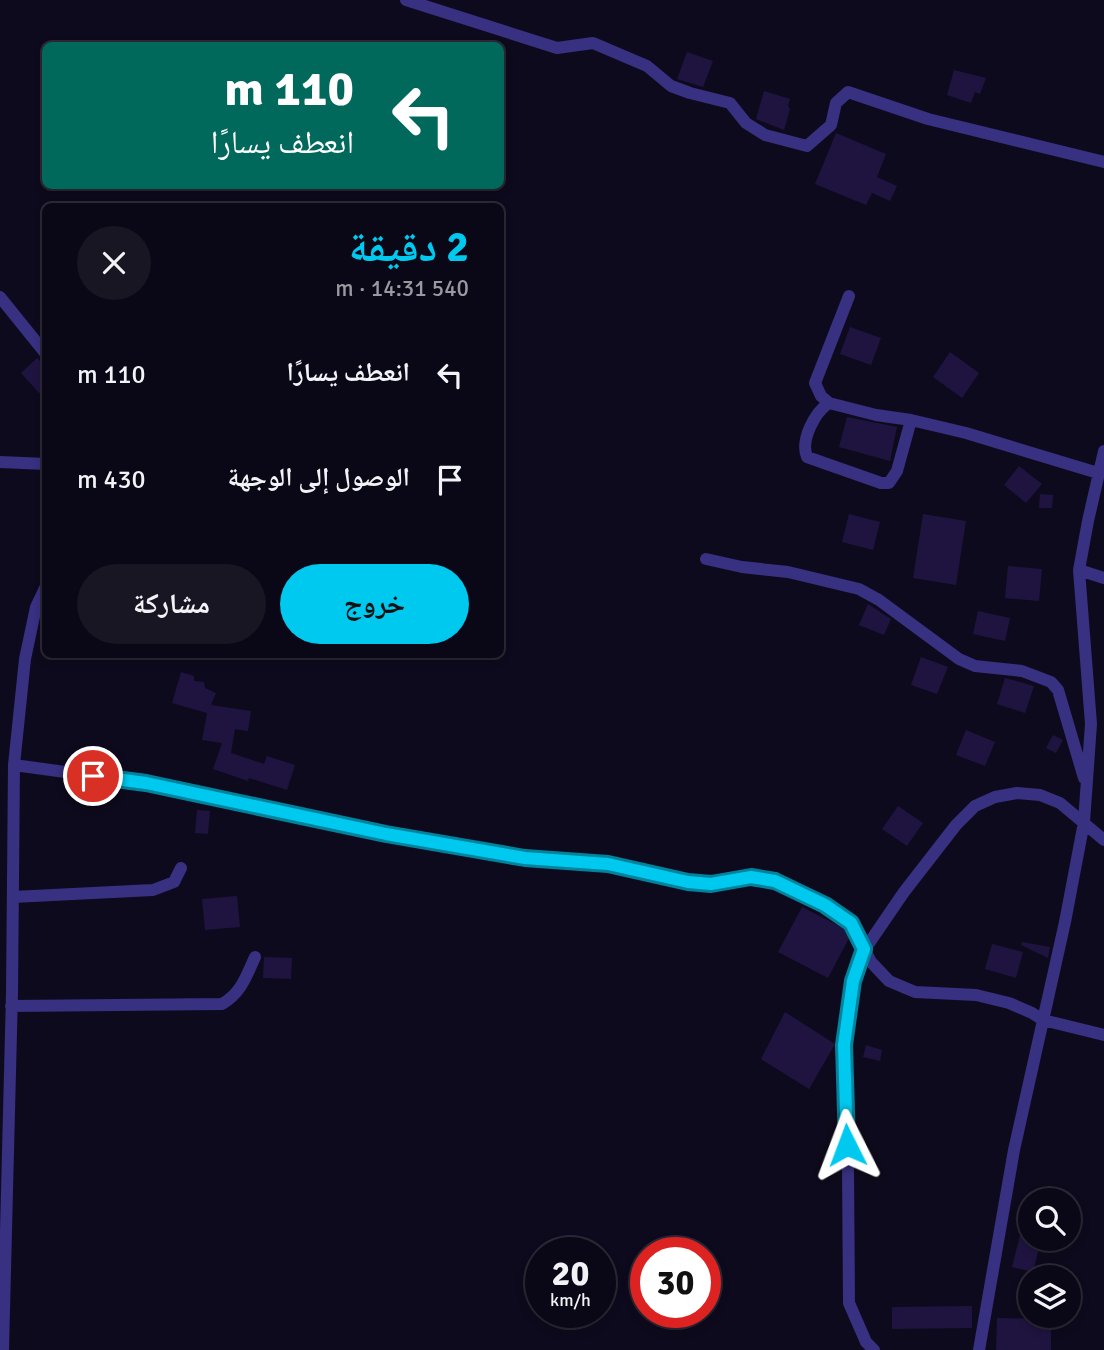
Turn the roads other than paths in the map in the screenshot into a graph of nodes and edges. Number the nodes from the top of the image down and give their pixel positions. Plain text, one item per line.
1 (406, 0) edge
2 (1104, 162) edge
3 (849, 296) dead end
4 (0, 298) edge
5 (42, 349) edge
6 (829, 403) junction
7 (911, 420) junction
8 (1104, 451) edge
9 (0, 462) edge
10 (42, 464) edge
11 (1098, 473) junction
12 (706, 559) dead end
13 (1079, 570) junction
14 (1104, 578) edge
15 (42, 594) edge
16 (14, 765) junction
17 (1087, 792) junction
18 (1084, 822) junction
19 (1104, 840) edge
20 (181, 868) dead end
21 (12, 897) junction
22 (864, 949) junction
23 (255, 957) dead end
24 (11, 1006) junction
25 (1044, 1020) junction
26 (1104, 1035) edge
27 (4, 1179) edge
28 (3, 1350) edge
29 (874, 1350) edge
30 (979, 1350) edge

1 - 2 street
3 - 6 street
4 - 5 street
6 - 7 street
6 - 7 street
7 - 11 street
8 - 11 street
9 - 10 street
11 - 13 street
12 - 17 street
13 - 14 street
13 - 17 street
15 - 16 street
16 - 21 street
16 - 22 street
17 - 18 street
18 - 19 street
18 - 22 street
18 - 25 street
20 - 21 street
21 - 24 street
22 - 25 street
22 - 29 street
23 - 24 street
24 - 27 street
25 - 26 street
25 - 30 street
27 - 28 street

